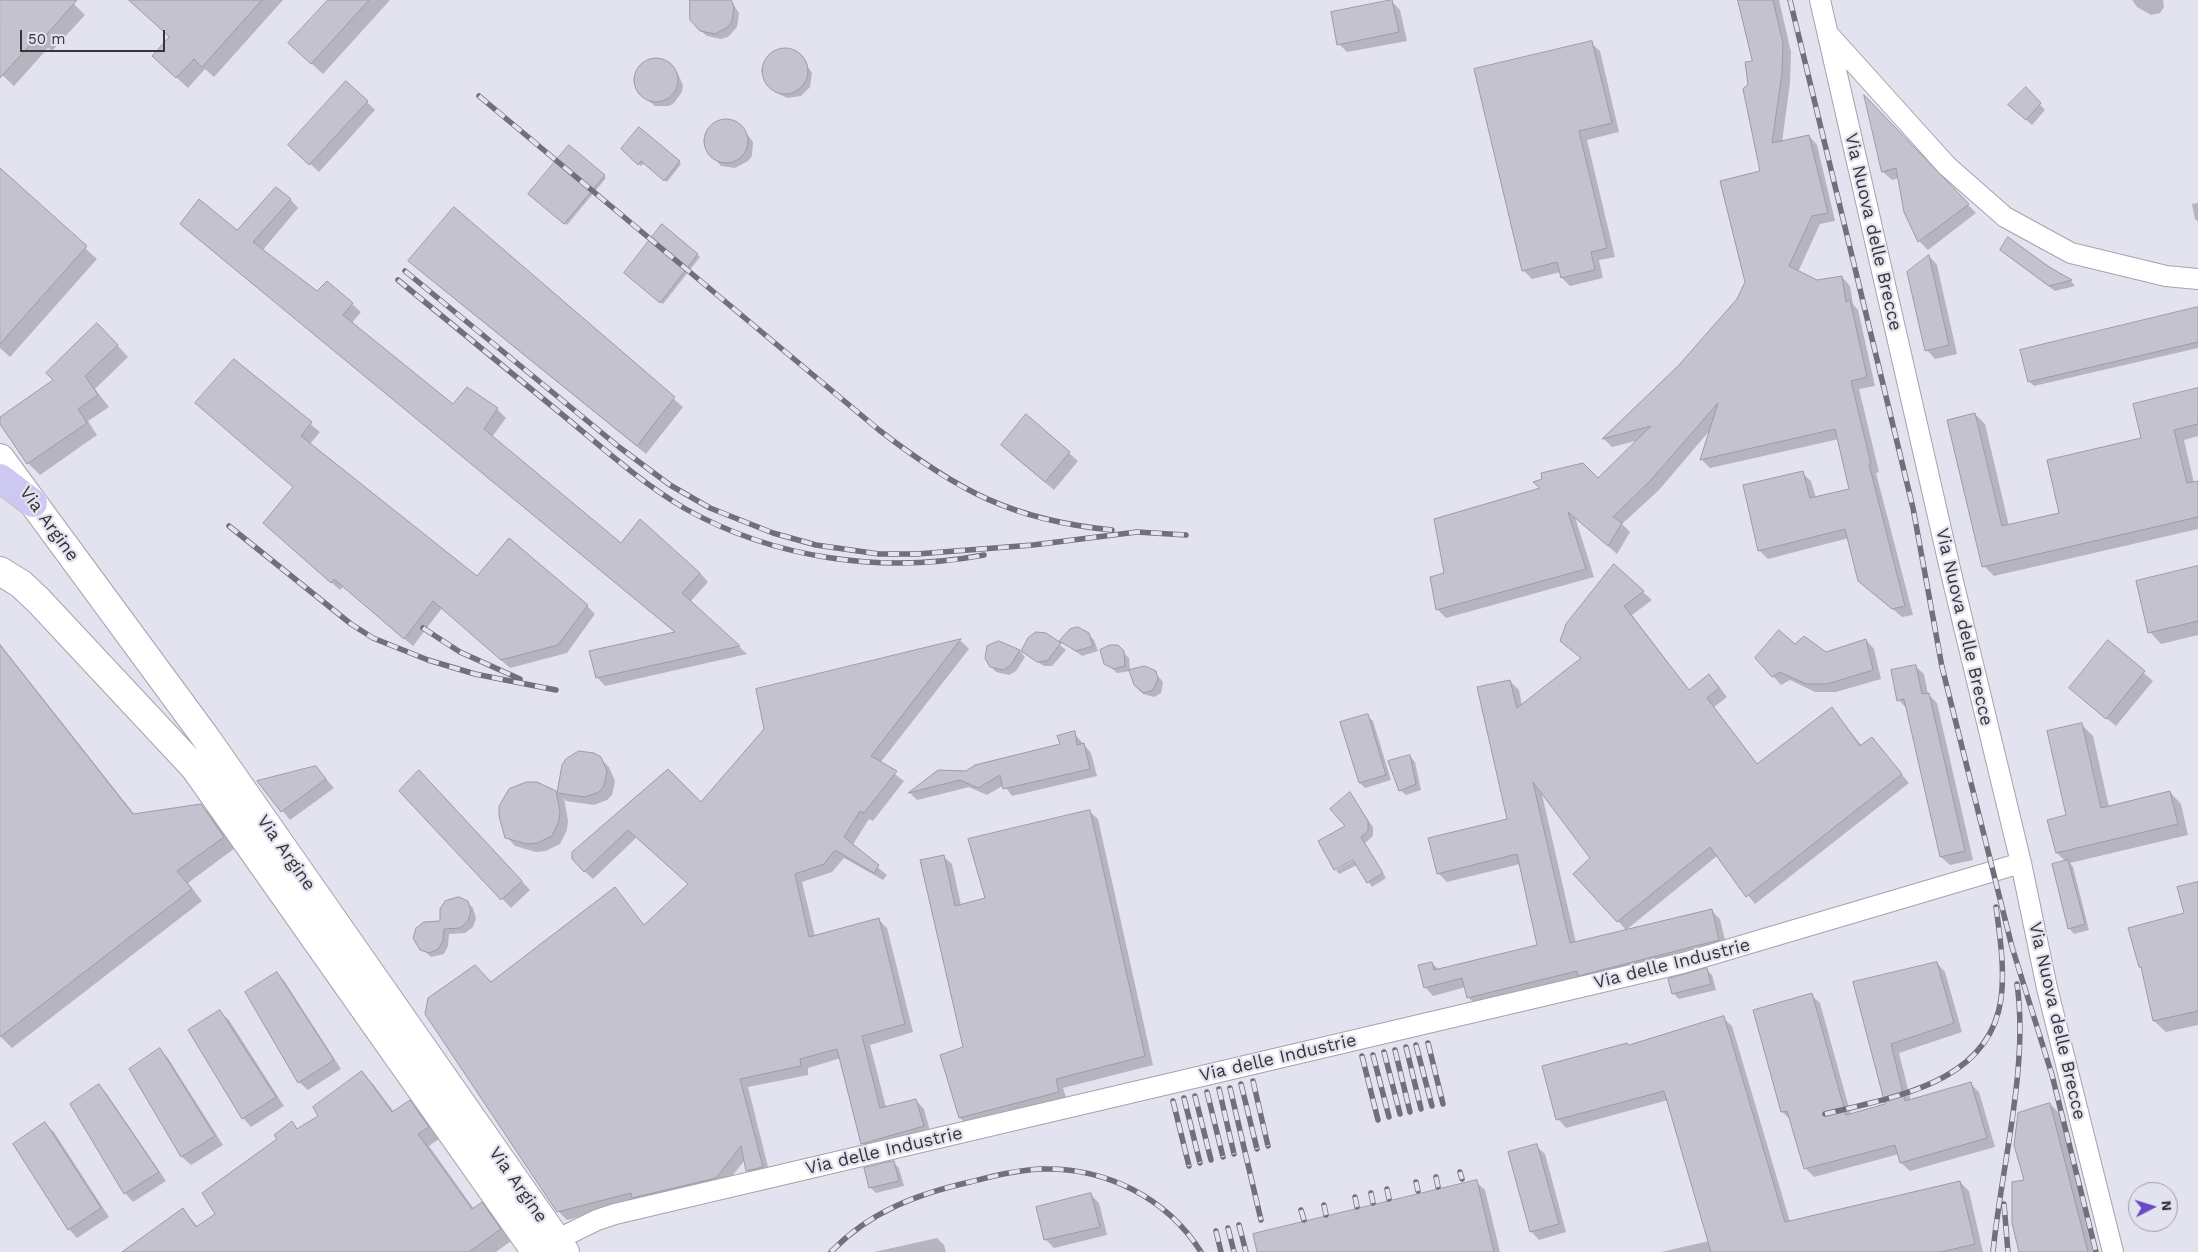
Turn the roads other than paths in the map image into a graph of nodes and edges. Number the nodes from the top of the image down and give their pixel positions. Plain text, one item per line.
1 (1820, 0) edge
2 (1828, 34) junction
3 (2198, 279) edge
4 (0, 458) edge
5 (0, 478) edge
6 (33, 503) junction
7 (0, 571) edge
8 (2021, 864) junction
9 (548, 1249) edge
10 (2113, 1252) edge

1 - 2 street, Via Nuova delle Brecce
2 - 3 street
2 - 8 street, Via Nuova delle Brecce
4 - 6 street, Via Argine
5 - 6 highway
6 - 9 street, Via Argine
7 - 9 street, Via Argine
8 - 9 street, Via delle Industrie
8 - 10 street, Via Nuova delle Brecce

